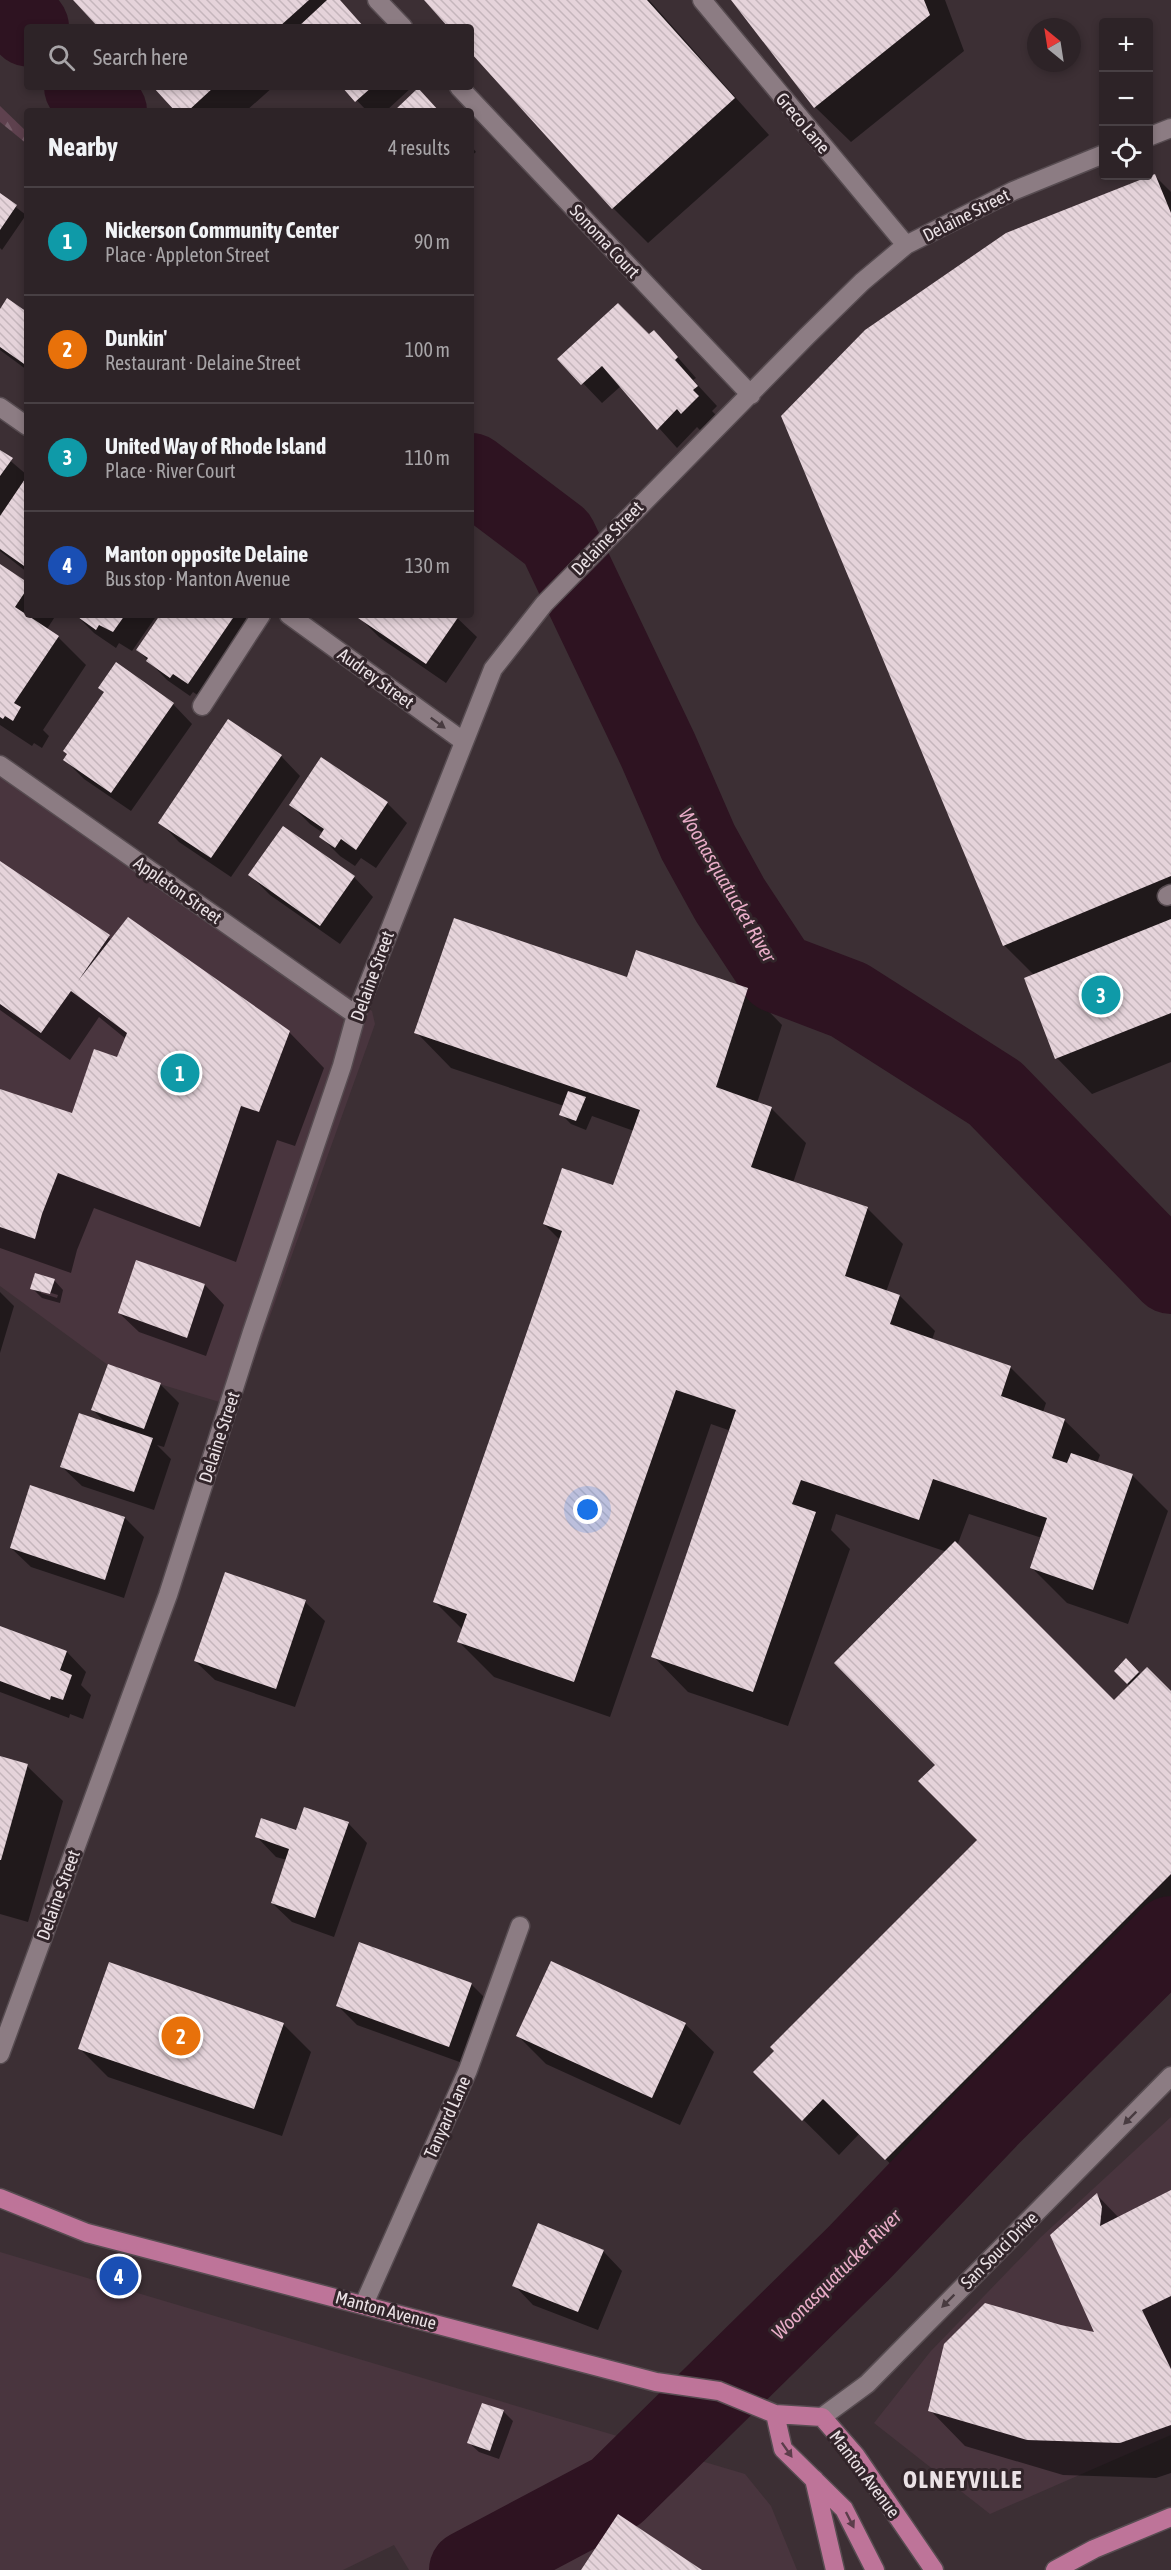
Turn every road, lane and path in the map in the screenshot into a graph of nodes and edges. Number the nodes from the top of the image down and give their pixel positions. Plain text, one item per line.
1 (377, 0) edge
2 (702, 0) edge
3 (399, 24) edge
4 (462, 90) edge
5 (1171, 128) edge
6 (1153, 135) edge
7 (1099, 156) edge
8 (906, 245) junction
9 (751, 395) junction
10 (0, 407) edge
11 (24, 424) edge
12 (259, 618) edge
13 (293, 618) edge
14 (202, 706) dead end
15 (463, 741) junction
16 (0, 765) edge
17 (356, 1015) junction
18 (520, 1926) dead end
19 (0, 2054) edge
20 (1171, 2076) edge
21 (0, 2198) edge
22 (364, 2304) junction
23 (775, 2414) junction
24 (822, 2417) junction
25 (814, 2479) junction
26 (1171, 2517) edge
27 (834, 2570) edge
28 (875, 2570) edge
29 (934, 2570) edge
30 (1055, 2570) edge

1 - 3 street
2 - 8 street, Greco Lane
4 - 9 street, Sonoma Court
5 - 6 street
7 - 8 street, Delaine Street
8 - 9 street, Delaine Street
9 - 15 street, Delaine Street
10 - 11 street
12 - 14 street
13 -> 15 street, Audrey Street
15 - 17 street, Delaine Street
16 - 17 street, Appleton Street
17 - 19 street, Delaine Street
18 - 22 street, Tanyard Lane
20 -> 24 street, San Souci Drive
21 - 22 main road, Manton Avenue
22 - 23 main road, Manton Avenue
23 - 24 main road, Manton Avenue
23 -> 25 main road, Manton Avenue
24 - 29 main road, Manton Avenue
25 - 27 main road
25 -> 28 main road, Manton Avenue
26 - 30 main road

